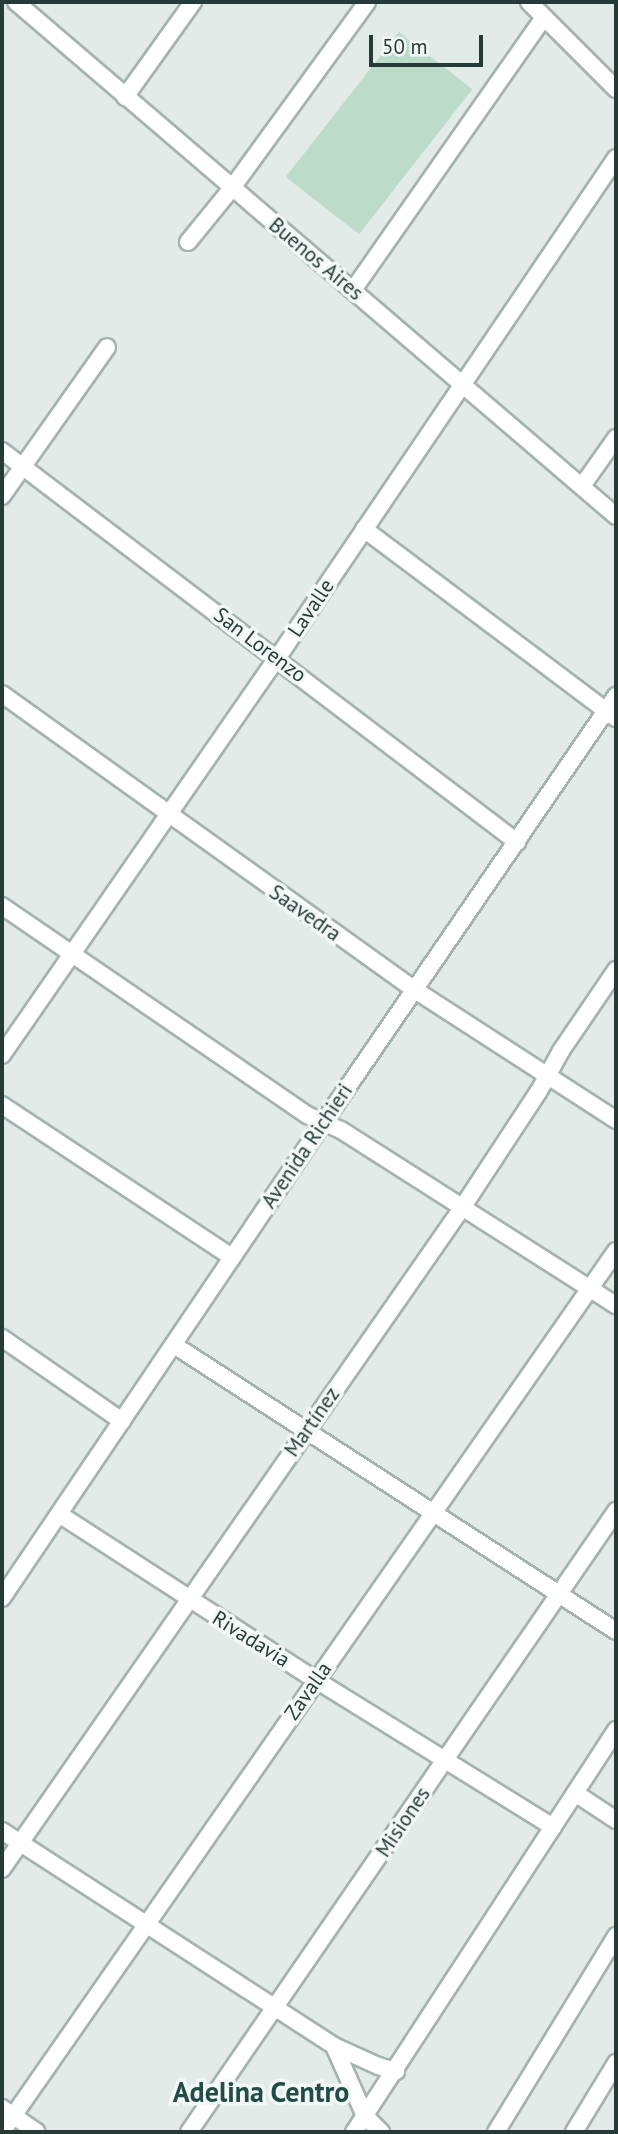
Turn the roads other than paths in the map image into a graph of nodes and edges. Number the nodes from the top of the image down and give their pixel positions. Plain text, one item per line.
1 (16, 2) edge
2 (193, 2) edge
3 (367, 2) edge
4 (529, 2) edge
5 (544, 17) junction
6 (616, 89) edge
7 (125, 97) junction
8 (616, 158) edge
9 (232, 188) junction
10 (188, 242) dead end
11 (353, 290) junction
12 (107, 347) dead end
13 (463, 385) junction
14 (616, 438) edge
15 (2, 452) edge
16 (23, 465) junction
17 (582, 486) junction
18 (2, 496) edge
19 (616, 516) edge
20 (364, 529) junction
21 (278, 657) junction
22 (2, 694) edge
23 (616, 696) edge
24 (611, 715) edge
25 (167, 815) junction
26 (517, 842) junction
27 (2, 906) edge
28 (71, 953) junction
29 (616, 970) edge
30 (415, 990) junction
31 (2, 1055) edge
32 (547, 1074) junction
33 (2, 1105) edge
34 (616, 1120) edge
35 (323, 1123) junction
36 (462, 1208) junction
37 (616, 1251) edge
38 (232, 1257) junction
39 (588, 1290) junction
40 (616, 1305) edge
41 (2, 1338) edge
42 (174, 1345) junction
43 (122, 1421) junction
44 (305, 1432) junction
45 (616, 1511) edge
46 (434, 1513) junction
47 (60, 1514) junction
48 (4, 1591) edge
49 (558, 1593) junction
50 (190, 1600) junction
51 (616, 1631) edge
52 (316, 1680) junction
53 (616, 1730) edge
54 (446, 1759) junction
55 (575, 1793) junction
56 (616, 1820) edge
57 (552, 1827) junction
58 (2, 1831) edge
59 (20, 1843) junction
60 (2, 1869) edge
61 (146, 1924) junction
62 (616, 1936) edge
63 (276, 2006) junction
64 (334, 2046) junction
65 (616, 2063) edge
66 (396, 2071) junction
67 (7, 2112) edge
68 (365, 2116) junction
69 (2, 2132) edge
70 (37, 2132) edge
71 (189, 2132) edge
72 (354, 2132) edge
73 (381, 2132) edge
74 (496, 2132) edge
75 (574, 2132) edge

1 - 7 street, Buenos Aires
2 - 7 street
3 - 9 street
4 - 5 street
5 - 6 street
5 - 11 street
7 - 9 street, Buenos Aires
8 - 13 street, Lavalle
9 - 10 street
9 - 11 street, Buenos Aires
11 - 13 street, Buenos Aires
12 - 16 street
13 - 17 street, Buenos Aires
13 - 20 street, Lavalle
14 - 17 street
15 - 16 street, San Lorenzo
16 - 18 street
16 - 21 street, San Lorenzo
17 - 19 street, Buenos Aires
20 - 21 street, Lavalle
20 - 24 street
21 - 25 street, Lavalle
21 - 26 street, San Lorenzo
22 - 25 street, Saavedra
23 - 24 street, Avenida Richieri
24 - 26 street, Avenida Richieri
25 - 28 street, Lavalle
25 - 30 street, Saavedra
26 - 30 street, Avenida Richieri
27 - 28 street
28 - 31 street, Lavalle
28 - 35 street
29 - 32 street, Martínez
30 - 32 street, Saavedra
30 - 35 street, Avenida Richieri
32 - 34 street, Saavedra
32 - 36 street, Martínez
33 - 38 street
35 - 36 street
35 - 38 street, Avenida Richieri
36 - 39 street
36 - 44 street, Martínez
37 - 39 street, Zavalla
38 - 42 street, Avenida Richieri
39 - 40 street
39 - 46 street, Zavalla
41 - 43 street
42 - 43 street, Avenida Richieri
42 - 44 street
43 - 47 street, Avenida Richieri
44 - 46 street
44 - 50 street, Martínez
45 - 49 street, Misiones
46 - 49 street
46 - 52 street, Zavalla
47 - 48 street, Avenida Richieri
47 - 50 street, Rivadavia
49 - 51 street
49 - 54 street, Misiones
50 - 52 street, Rivadavia
50 - 59 street, Martínez
52 - 54 street, Rivadavia
52 - 61 street, Zavalla
53 - 55 street
54 - 57 street, Rivadavia
54 - 63 street, Misiones
55 - 56 street
55 - 57 street
57 - 66 street
58 - 59 street
59 - 60 street, Martínez
59 - 61 street
61 - 63 street
61 - 67 street, Zavalla
62 - 74 street
63 - 64 street
63 - 71 street, Misiones
64 - 66 street
64 - 68 street
65 - 75 street
66 - 68 street
67 - 69 street, Zavalla
67 - 70 street
68 - 72 street
68 - 73 street

